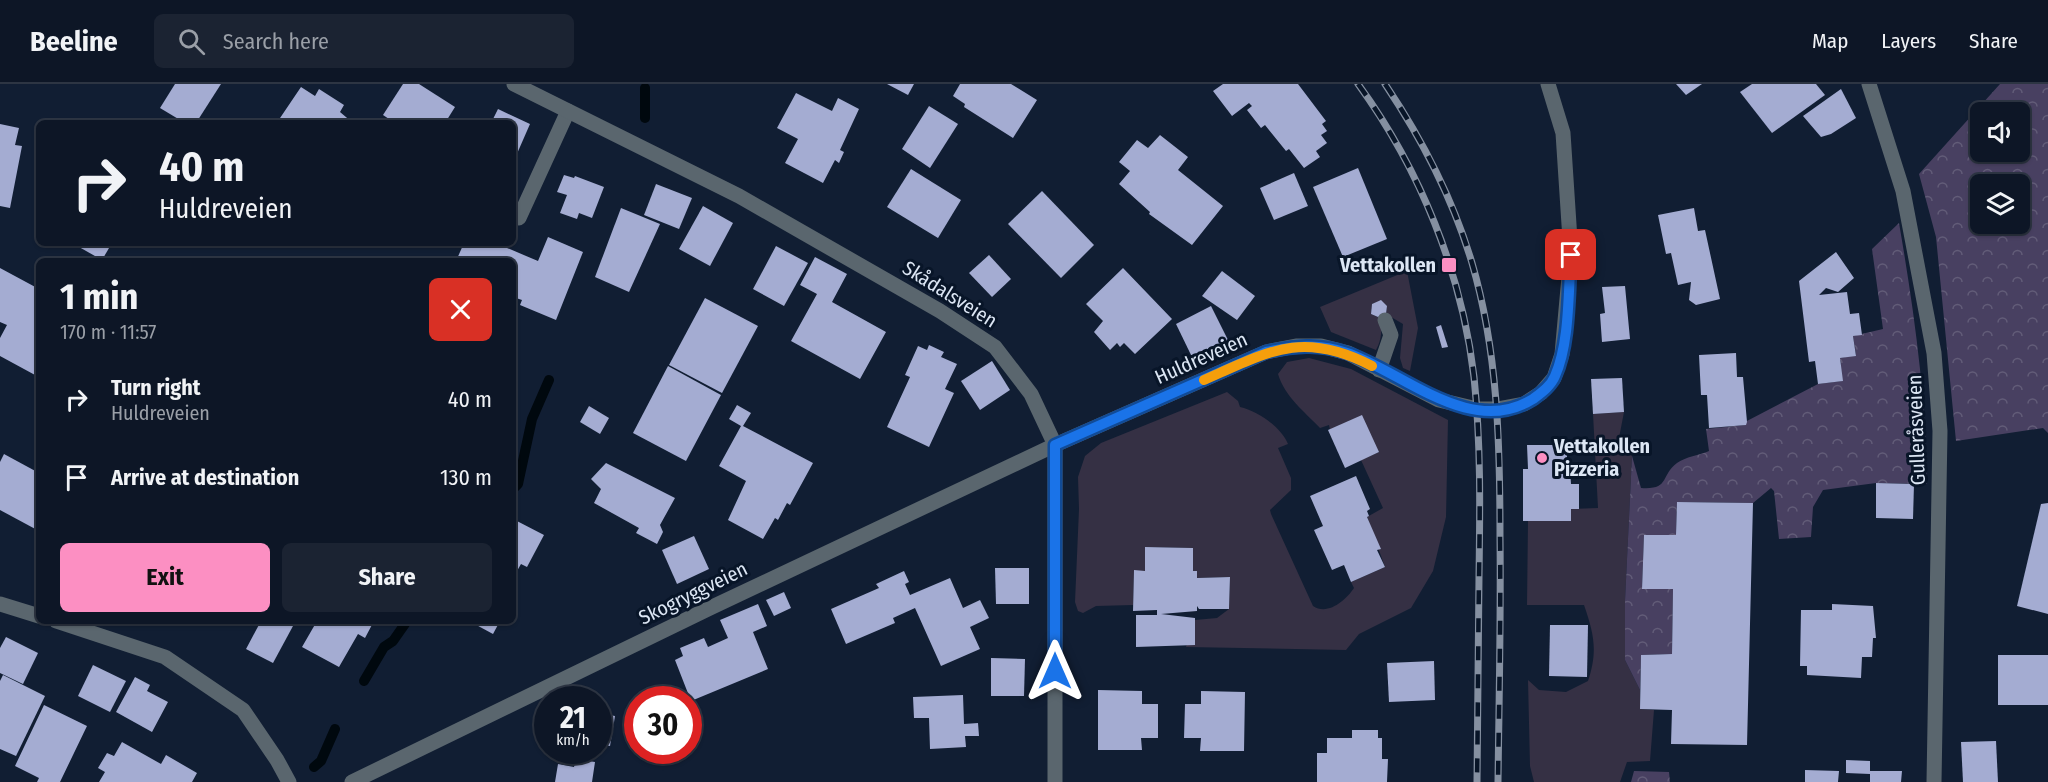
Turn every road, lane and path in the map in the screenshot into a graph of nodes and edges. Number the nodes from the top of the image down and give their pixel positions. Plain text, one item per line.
1 (514, 84) edge
2 (1548, 84) edge
3 (1869, 84) edge
4 (568, 111) junction
5 (519, 218) dead end
6 (1385, 320) dead end
7 (1380, 370) junction
8 (1055, 445) junction
9 (0, 604) edge
10 (36, 615) edge
11 (65, 624) edge
12 (289, 782) edge
13 (352, 782) edge
14 (1055, 782) edge
15 (1934, 782) edge

1 - 4 street, Skådalsveien
2 - 7 street, Huldreveien
3 - 15 street, Gulleråsveien
4 - 5 street
4 - 8 street, Skådalsveien
6 - 7 street
7 - 8 street, Huldreveien
8 - 13 street, Skogryggveien
8 - 14 street, Skådalsveien
9 - 10 street
11 - 12 street

